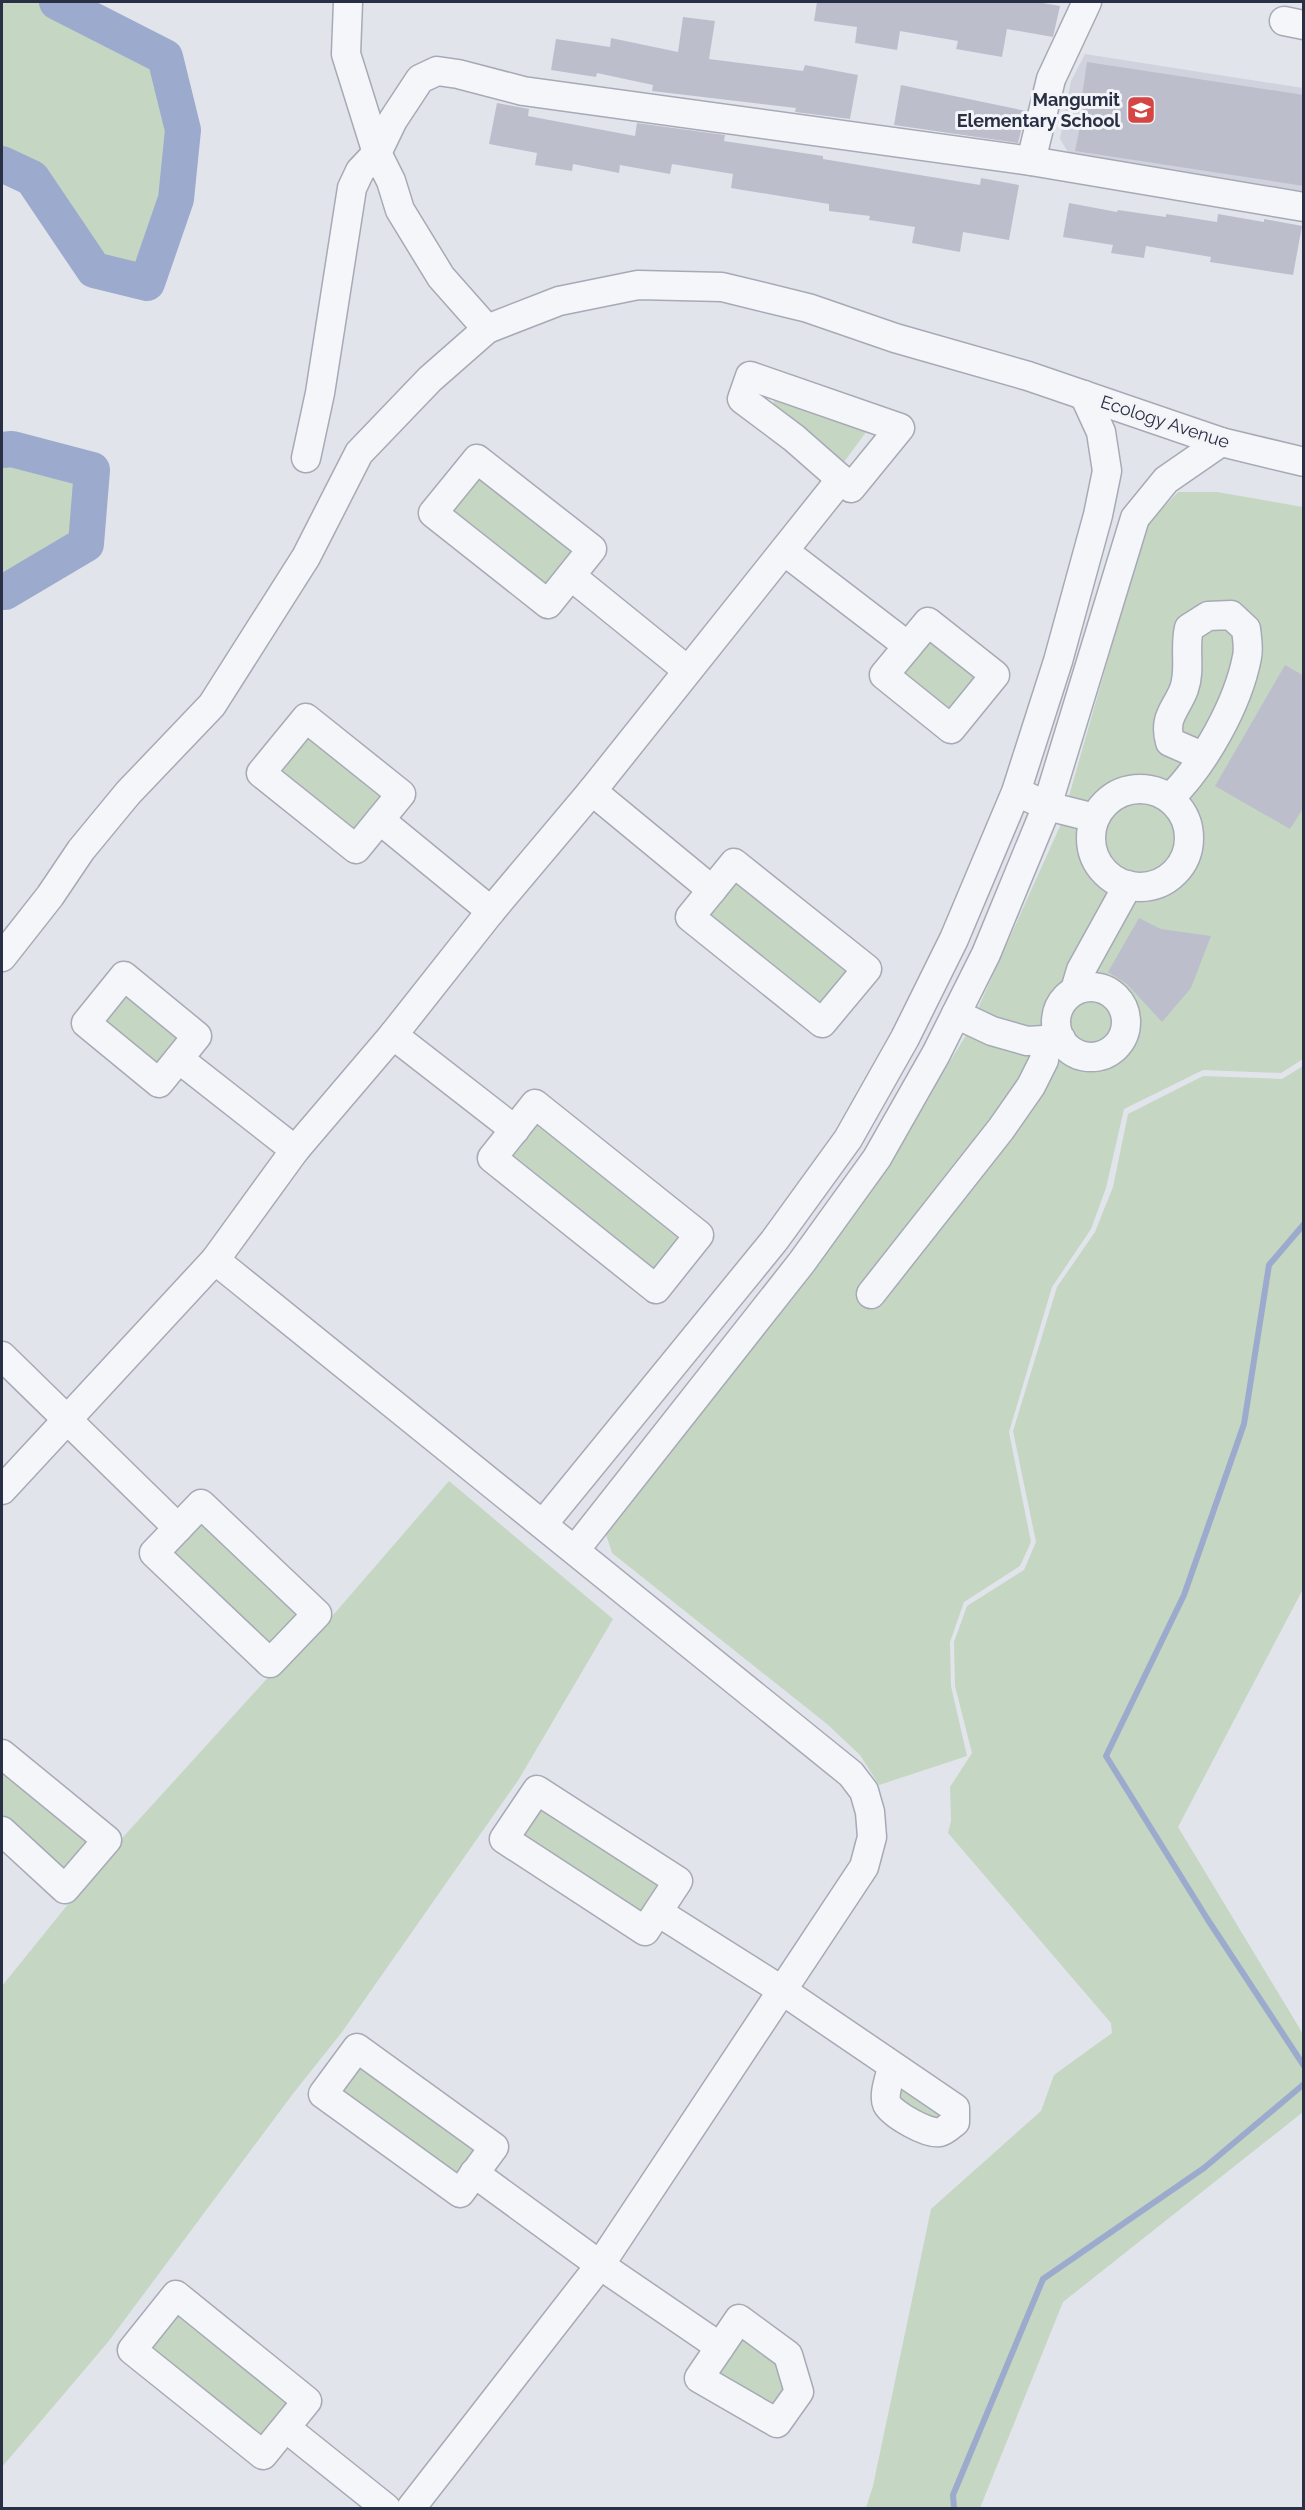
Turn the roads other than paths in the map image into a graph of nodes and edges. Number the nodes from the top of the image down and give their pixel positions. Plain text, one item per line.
1 (348, 2) edge
2 (1087, 2) edge
3 (378, 153) junction
4 (1031, 161) junction
5 (1304, 207) edge
6 (487, 329) junction
7 (1084, 395) junction
8 (1221, 442) junction
9 (306, 458) dead end
10 (1304, 462) edge
11 (841, 478) junction
12 (784, 551) junction
13 (1083, 572) junction
14 (571, 576) junction
15 (1116, 577) junction
16 (908, 646) dead end
17 (1058, 661) junction
18 (687, 670) junction
19 (1088, 670) junction
20 (1202, 756) junction
21 (592, 791) junction
22 (1016, 792) junction
23 (1170, 798) junction
24 (1047, 806) junction
25 (1095, 818) junction
26 (380, 820) junction
27 (1128, 885) junction
28 (712, 890) junction
29 (491, 911) junction
30 (2, 957) edge
31 (1075, 990) junction
32 (956, 1014) junction
33 (393, 1035) junction
34 (1053, 1039) junction
35 (178, 1059) dead end
36 (515, 1130) junction
37 (295, 1150) junction
38 (215, 1260) junction
39 (871, 1294) dead end
40 (2, 1356) edge
41 (66, 1419) junction
42 (2, 1490) edge
43 (543, 1524) junction
44 (178, 1528) junction
45 (575, 1550) junction
46 (2, 1754) edge
47 (2, 1831) edge
48 (658, 1912) junction
49 (783, 1991) junction
50 (892, 2067) dead end
51 (474, 2173) junction
52 (600, 2265) junction
53 (720, 2347) dead end
54 (286, 2428) junction
55 (386, 2508) edge
56 (411, 2508) edge

1 - 3 street
2 - 4 street
3 - 4 street
3 - 6 street
3 - 9 street
4 - 5 street
6 - 7 street, Ecology Avenue
6 - 30 street
7 - 8 street, Ecology Avenue
7 - 13 street
8 - 10 street, Ecology Avenue
8 - 15 street
11 - 11 street
11 - 12 street
12 - 16 street
12 - 18 street
13 - 15 street
13 - 17 street
14 - 14 street
14 - 18 street
15 - 19 street
17 - 19 street
17 - 22 street
18 - 21 street
19 - 24 street
20 - 20 street
20 - 23 street
21 - 28 street
21 - 29 street
22 - 24 street
22 - 43 street
23 - 25 street
23 - 27 street
24 - 25 street
24 - 32 street
25 - 27 street
26 - 26 street
26 - 29 street
27 - 31 street
28 - 28 street
29 - 33 street
31 - 34 street
31 - 34 street
32 - 34 street
32 - 45 street
33 - 36 street
33 - 37 street
34 - 39 street
35 - 37 street
36 - 36 street
37 - 38 street
38 - 41 street
38 - 43 street
40 - 41 street
41 - 42 street
41 - 44 street
43 - 45 street
44 - 44 street
45 - 49 street
46 - 47 street
48 - 48 street
48 - 49 street
49 - 50 street
49 - 52 street
51 - 51 street
51 - 52 street
52 - 53 street
52 - 56 street
54 - 54 street
54 - 55 street

